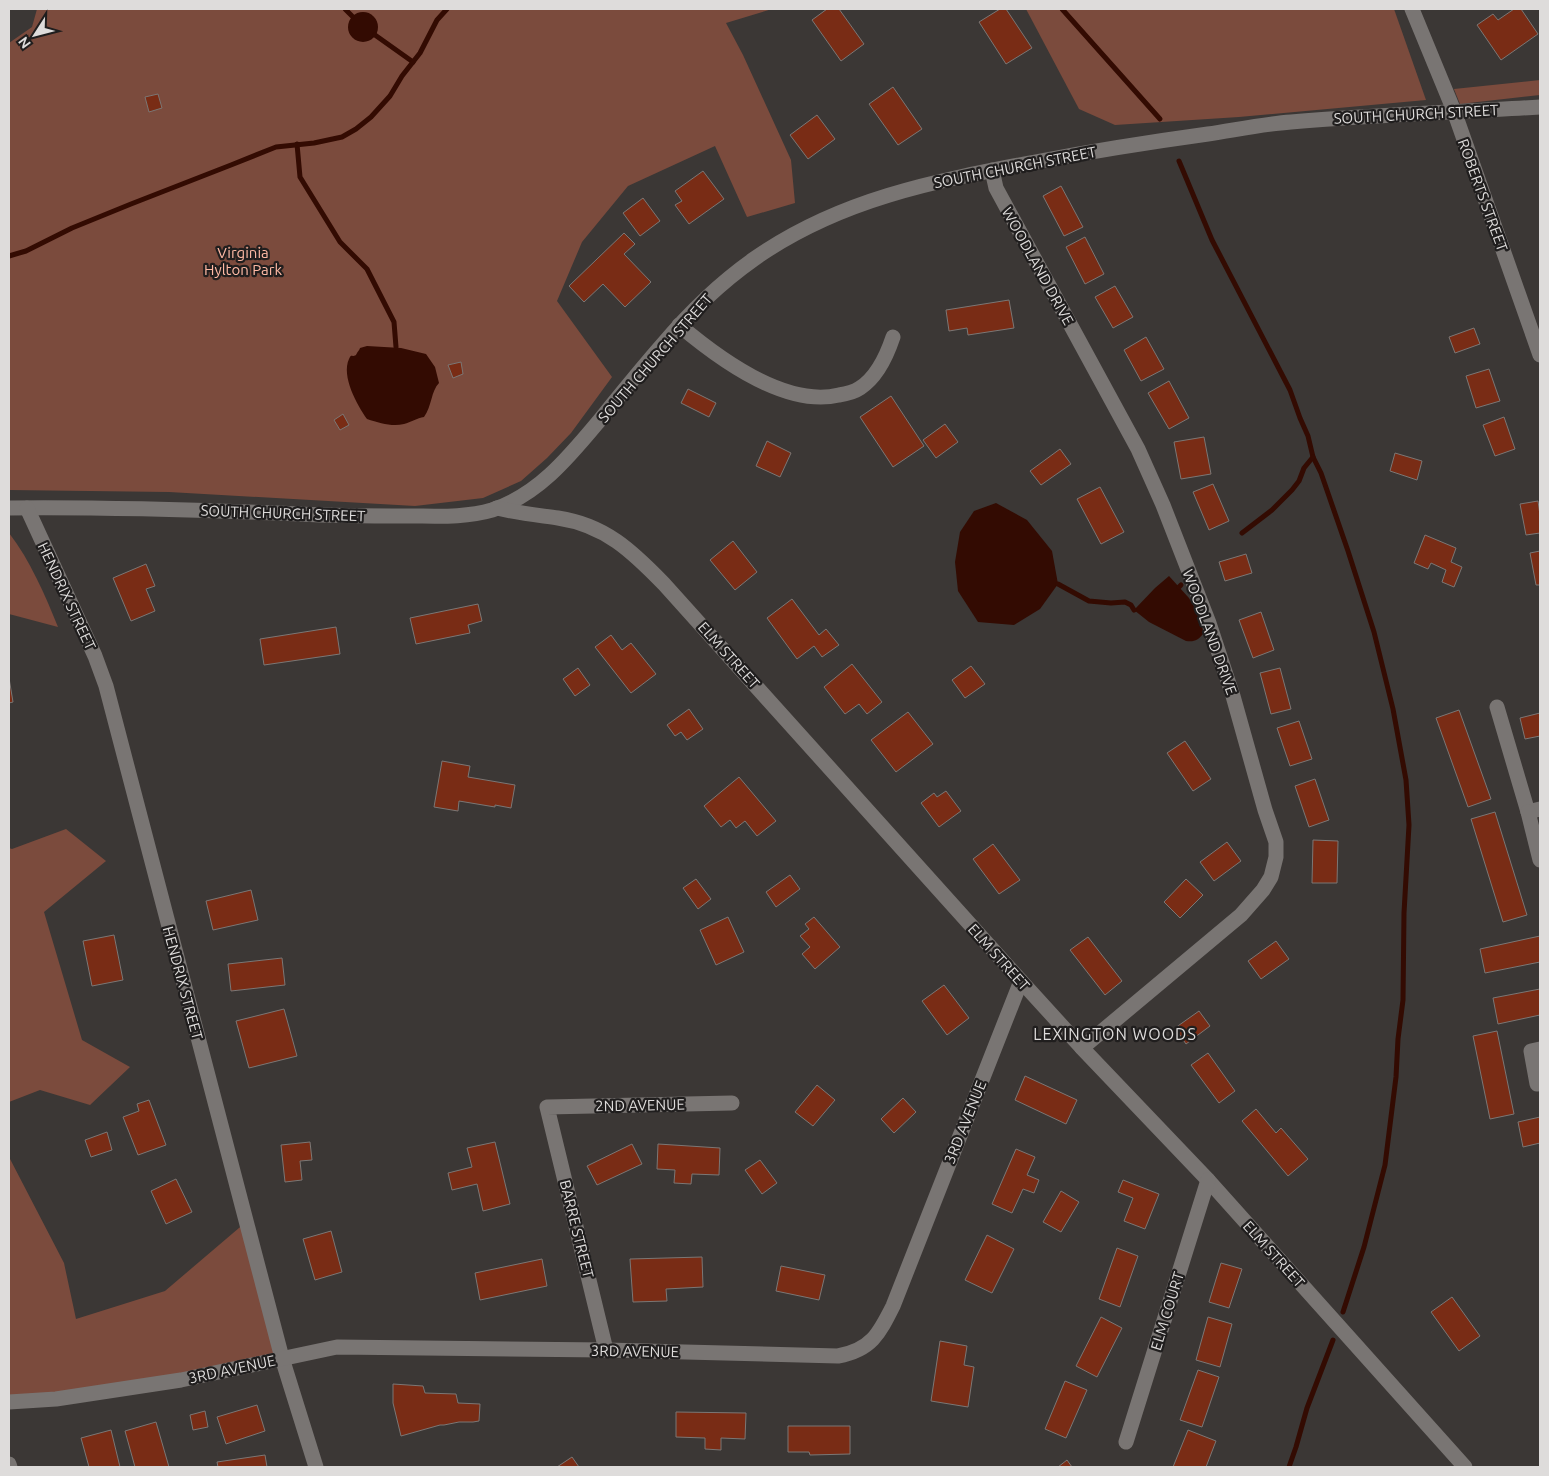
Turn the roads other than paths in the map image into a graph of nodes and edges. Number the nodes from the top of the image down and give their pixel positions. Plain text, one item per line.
1 (1416, 10) edge
2 (1540, 107) edge
3 (1454, 111) junction
4 (992, 170) junction
5 (679, 325) junction
6 (894, 337) dead end
7 (1540, 355) edge
8 (9, 508) edge
9 (27, 508) junction
10 (497, 508) junction
11 (1497, 707) dead end
12 (1534, 810) edge
13 (1540, 860) edge
14 (1021, 981) junction
15 (1082, 1048) junction
16 (1540, 1050) edge
17 (1540, 1083) edge
18 (732, 1103) dead end
19 (547, 1107) joint
20 (1208, 1180) junction
21 (606, 1350) junction
22 (282, 1358) junction
23 (9, 1402) edge
24 (1126, 1442) dead end
25 (316, 1467) edge
26 (1465, 1467) edge

1 - 3 street, ROBERTS STREET
2 - 3 street, SOUTH CHURCH STREET
3 - 4 street, SOUTH CHURCH STREET
3 - 7 street, ROBERTS STREET
4 - 5 street, SOUTH CHURCH STREET
4 - 15 street, WOODLAND DRIVE
5 - 6 street
5 - 10 street, SOUTH CHURCH STREET
8 - 9 street, SOUTH CHURCH STREET
9 - 10 street, SOUTH CHURCH STREET
9 - 22 street, HENDRIX STREET
10 - 14 street, ELM STREET
11 - 12 street
12 - 13 street
14 - 15 street, ELM STREET
14 - 21 street, 3RD AVENUE
15 - 20 street, ELM STREET
16 - 17 street
18 - 19 street, 2ND AVENUE
19 - 21 street, BARRE STREET
20 - 24 street, ELM COURT
20 - 26 street, ELM STREET
21 - 22 street, 3RD AVENUE
22 - 23 street, 3RD AVENUE
22 - 25 street, HENDRIX STREET

